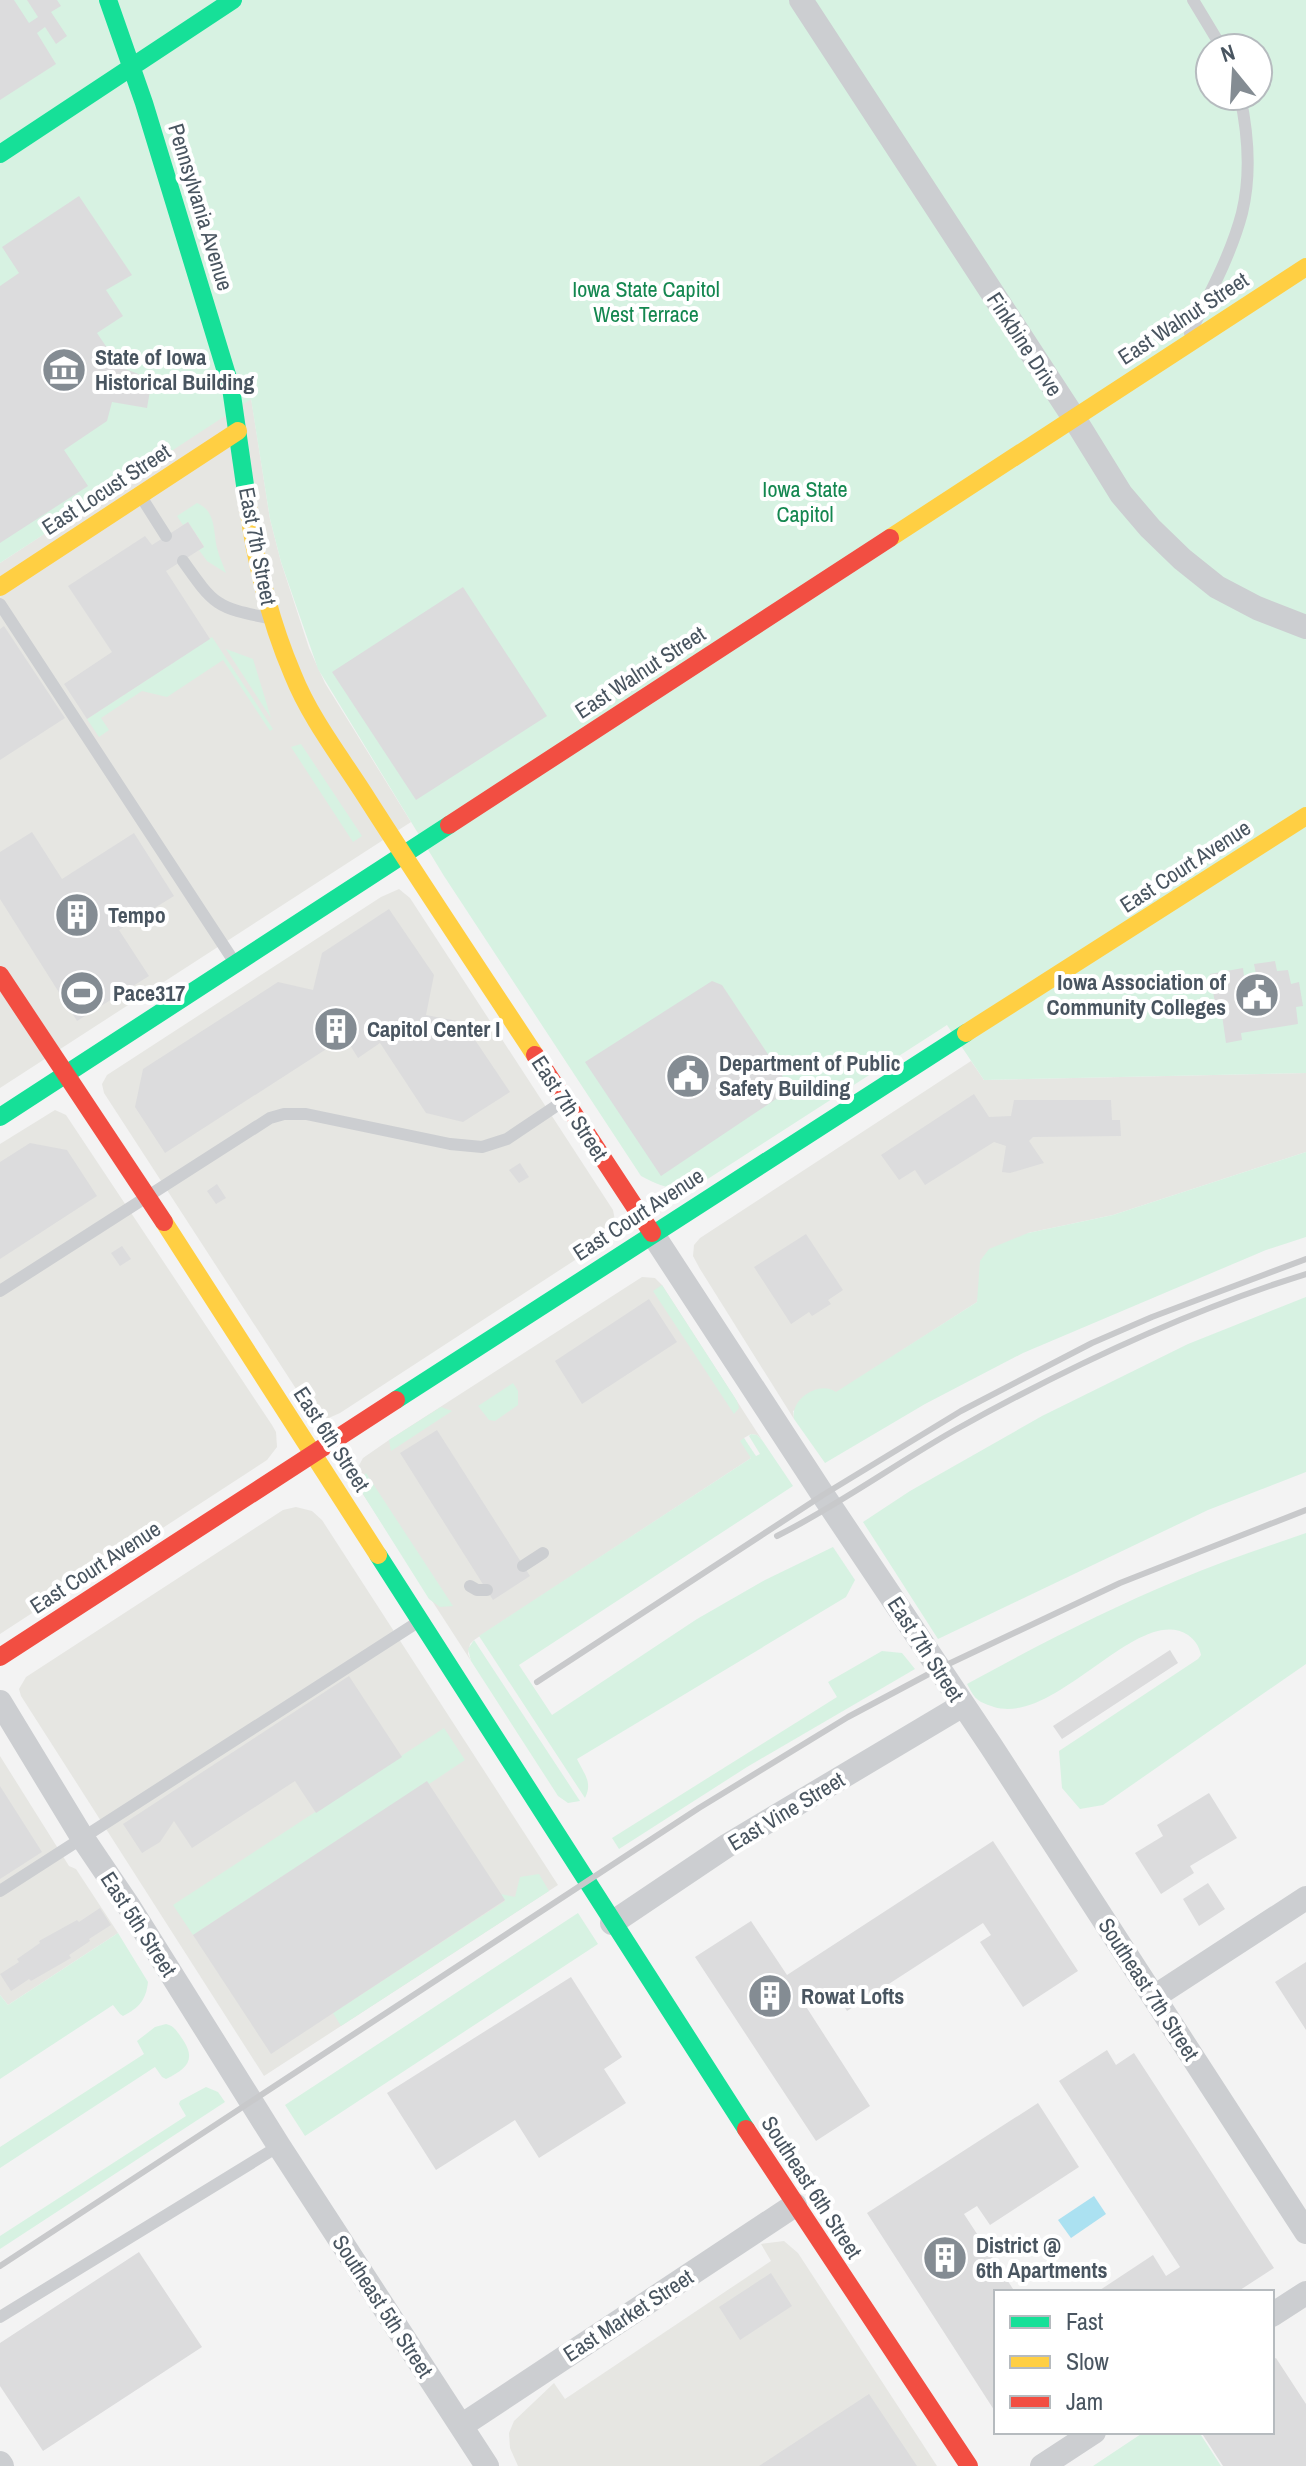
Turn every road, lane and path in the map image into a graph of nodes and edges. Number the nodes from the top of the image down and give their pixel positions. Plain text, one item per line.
1 (108, 0) edge
2 (233, 0) edge
3 (801, 0) edge
4 (1193, 0) edge
5 (1212, 32) edge
6 (132, 68) junction
7 (1243, 112) edge
8 (0, 154) edge
9 (1306, 267) edge
10 (1182, 347) junction
11 (1074, 418) junction
12 (238, 431) junction
13 (140, 495) junction
14 (166, 536) dead end
15 (183, 561) dead end
16 (0, 587) edge
17 (0, 604) edge
18 (272, 619) junction
19 (1306, 627) edge
20 (1306, 816) edge
21 (404, 854) junction
22 (235, 963) junction
23 (0, 975) edge
24 (66, 1073) junction
25 (565, 1100) junction
26 (0, 1117) edge
27 (147, 1196) junction
28 (652, 1233) junction
29 (0, 1291) edge
30 (313, 1454) junction
31 (543, 1553) dead end
32 (523, 1566) dead end
33 (470, 1586) dead end
34 (487, 1590) dead end
35 (419, 1621) junction
36 (0, 1657) edge
37 (0, 1702) edge
38 (963, 1705) junction
39 (991, 1746) joint
40 (82, 1837) junction
41 (0, 1891) edge
42 (1306, 1898) edge
43 (615, 1927) junction
44 (1154, 1997) junction
45 (279, 2146) junction
46 (795, 2205) junction
47 (1306, 2232) edge
48 (1306, 2293) edge
49 (1274, 2314) edge
50 (0, 2317) edge
51 (461, 2426) junction
52 (1091, 2434) edge
53 (487, 2466) edge
54 (969, 2466) edge
55 (1042, 2466) edge

1 - 6 street, Pennsylvania Avenue
2 - 6 street
3 - 11 street, Finkbine Drive
4 - 5 lane
6 - 8 street
6 - 12 street, Pennsylvania Avenue
7 - 10 lane
9 - 10 street, East Walnut Street
10 - 11 street, East Walnut Street
11 - 19 street, Finkbine Drive
11 - 21 street, East Walnut Street
12 - 13 street, East Locust Street
12 - 18 street, East 7th Street
13 - 14 lane
13 - 16 street, East Locust Street
15 - 18 lane
17 - 22 lane
18 - 21 street, East 7th Street
20 - 28 street, East Court Avenue
21 - 22 street, East Walnut Street
21 - 25 street, East 7th Street
22 - 24 street, East Walnut Street
23 - 24 street, East 6th Street
24 - 26 street, East Walnut Street
24 - 27 street, East 6th Street
25 - 27 lane
25 - 28 street, East 7th Street
27 - 29 lane
27 - 30 street, East 6th Street
28 - 30 street, East Court Avenue
28 - 38 street, East 7th Street
30 - 35 street, East 6th Street
30 - 36 street, East Court Avenue
31 - 32 lane
33 - 34 lane
35 - 40 lane
35 - 43 street, East 6th Street
37 - 40 street, East 5th Street
38 - 39 street, East 7th Street
38 - 43 street, East Vine Street
39 - 44 street, Southeast 7th Street
40 - 41 lane
40 - 45 street, East 5th Street
42 - 44 street
43 - 46 street, Southeast 6th Street
44 - 47 street, Southeast 7th Street
45 - 50 lane
45 - 51 street, Southeast 5th Street
46 - 51 street, East Market Street
46 - 54 street, Southeast 6th Street
48 - 49 street
51 - 53 street, Southeast 5th Street
52 - 55 street

